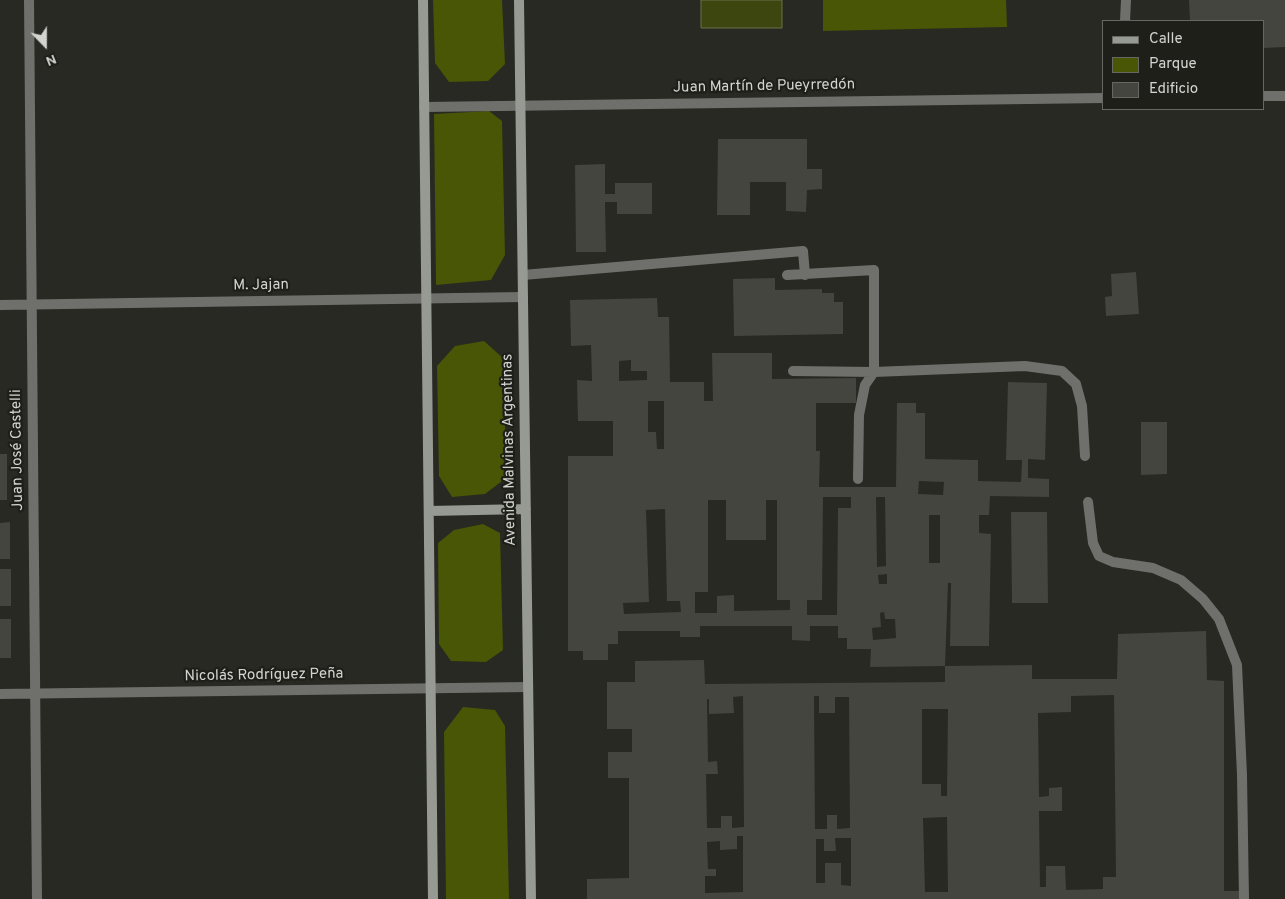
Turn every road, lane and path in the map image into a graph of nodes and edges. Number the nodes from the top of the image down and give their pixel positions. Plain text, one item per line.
1 (29, 0) edge
2 (423, 0) edge
3 (519, 0) edge
4 (1126, 0) edge
5 (1125, 20) edge
6 (1265, 96) edge
7 (1285, 96) edge
8 (1102, 98) edge
9 (520, 106) junction
10 (424, 107) junction
11 (523, 275) junction
12 (805, 275) junction
13 (787, 276) dead end
14 (523, 297) junction
15 (426, 299) junction
16 (32, 304) junction
17 (0, 305) edge
18 (793, 371) dead end
19 (874, 372) junction
20 (1085, 456) dead end
21 (858, 479) dead end
22 (1088, 502) dead end
23 (526, 509) junction
24 (429, 511) junction
25 (528, 687) junction
26 (431, 688) junction
27 (36, 693) junction
28 (0, 694) edge
29 (37, 899) edge
30 (433, 899) edge
31 (531, 899) edge
32 (1244, 899) edge

1 - 16 street, Juan José Castelli
2 - 10 main road
3 - 9 main road, Avenida Malvinas Argentinas
4 - 5 street
6 - 7 street
8 - 9 street, Juan Martín de Pueyrredón
9 - 10 street, Juan Martín de Pueyrredón
9 - 11 main road, Avenida Malvinas Argentinas
10 - 15 main road
11 - 12 street
11 - 14 main road, Avenida Malvinas Argentinas
12 - 13 street
12 - 19 street
14 - 15 street, M. Jajan
14 - 23 main road, Avenida Malvinas Argentinas
15 - 16 street, M. Jajan
15 - 24 main road
16 - 17 street, M. Jajan
16 - 27 street, Juan José Castelli
18 - 19 street
19 - 20 street
19 - 21 street
22 - 32 street
23 - 24 main road
23 - 25 main road, Avenida Malvinas Argentinas
24 - 26 main road
25 - 26 street, Nicolás Rodríguez Peña
25 - 31 main road, Avenida Malvinas Argentinas
26 - 27 street, Nicolás Rodríguez Peña
26 - 30 main road
27 - 28 street, Nicolás Rodríguez Peña
27 - 29 street, Juan José Castelli

